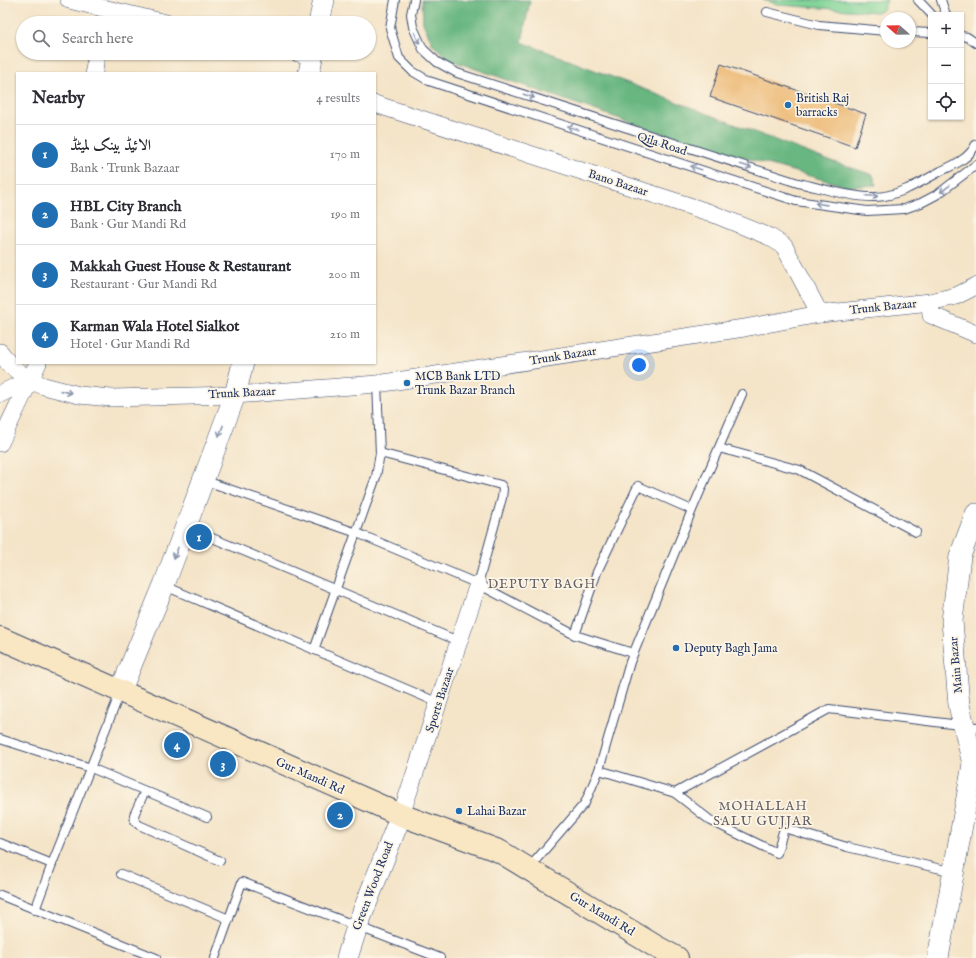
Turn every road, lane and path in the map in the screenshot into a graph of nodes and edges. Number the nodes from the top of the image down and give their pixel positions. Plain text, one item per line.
1 (69, 0) edge
2 (324, 0) edge
3 (395, 0) edge
4 (414, 0) edge
5 (918, 0) edge
6 (941, 0) edge
7 (101, 10) edge
8 (767, 12) dead end
9 (929, 12) edge
10 (945, 12) edge
11 (131, 16) edge
12 (321, 16) edge
13 (880, 31) edge
14 (916, 32) edge
15 (928, 33) edge
16 (964, 36) edge
17 (976, 43) edge
18 (95, 60) edge
19 (94, 72) edge
20 (376, 104) edge
21 (976, 144) edge
22 (976, 165) edge
23 (976, 286) edge
24 (930, 302) junction
25 (820, 314) junction
26 (976, 334) edge
27 (0, 352) edge
28 (37, 364) edge
29 (243, 364) edge
30 (29, 380) junction
31 (377, 384) junction
32 (0, 394) edge
33 (742, 394) dead end
34 (235, 395) junction
35 (0, 443) edge
36 (719, 448) junction
37 (380, 453) junction
38 (203, 480) junction
39 (692, 510) junction
40 (976, 514) edge
41 (186, 527) junction
42 (916, 532) dead end
43 (357, 533) junction
44 (478, 584) junction
45 (164, 585) junction
46 (337, 590) junction
47 (575, 635) junction
48 (0, 638) edge
49 (458, 642) junction
50 (314, 650) junction
51 (633, 653) junction
52 (120, 692) junction
53 (439, 703) junction
54 (970, 726) edge
55 (0, 739) edge
56 (91, 768) junction
57 (599, 770) junction
58 (145, 791) junction
59 (675, 793) junction
60 (401, 815) junction
61 (207, 817) dead end
62 (0, 843) edge
63 (220, 861) dead end
64 (52, 864) junction
65 (528, 869) junction
66 (954, 872) junction
67 (121, 874) dead end
68 (0, 895) edge
69 (36, 910) junction
70 (229, 919) junction
71 (357, 927) junction
72 (156, 958) edge
73 (215, 958) edge
74 (347, 958) edge
75 (440, 958) edge
76 (677, 958) edge
77 (938, 958) edge

1 - 7 street
2 - 12 street
22 -> 3 lane, Qila Road
4 -> 21 lane, Qila Road
5 - 9 lane
6 - 10 lane
7 - 11 street
8 - 13 lane
14 - 15 lane
16 - 17 lane
18 - 19 street
20 - 25 street, Bano Bazaar
23 - 24 street, Trunk Bazaar
24 - 25 street, Trunk Bazaar
24 - 26 street
25 - 31 street, Trunk Bazaar
27 - 30 street, Trunk Bazaar
28 - 30 street
29 - 34 street
30 - 32 street
30 -> 34 street, Trunk Bazaar
30 - 35 street
31 - 34 street, Trunk Bazaar
31 - 37 lane
33 - 36 lane
34 -> 38 street
36 - 39 lane
36 - 42 lane
37 - 43 lane
37 - 44 lane
38 - 41 street
38 - 43 lane
39 - 47 lane
39 - 51 lane
40 - 54 street, Main Bazar
41 -> 45 street
41 - 46 lane
43 - 44 lane
43 - 46 lane
44 - 47 lane
44 - 49 street, Sports Bazaar
45 - 50 lane
45 - 52 street
46 - 49 lane
46 - 50 lane
47 - 51 lane
48 - 52 main road, Gur Mandi Rd
49 - 53 street, Sports Bazaar
50 - 53 lane
51 - 57 lane
52 - 56 lane
52 - 60 main road, Gur Mandi Rd
53 - 60 street, Sports Bazaar
54 - 59 lane
54 - 66 street, Main Bazar
55 - 56 lane
56 - 58 lane
56 - 64 lane
57 - 59 lane
57 - 65 lane
58 - 61 lane
58 - 63 lane
59 - 66 lane
60 - 65 main road, Gur Mandi Rd
60 - 71 street, Green Wood Road
62 - 64 lane
64 - 69 lane
65 - 76 main road, Gur Mandi Rd
66 - 77 street, Main Bazar
67 - 70 lane
68 - 69 lane
69 - 72 lane
70 - 71 lane
70 - 73 lane
71 - 74 street, Green Wood Road
71 - 75 lane

